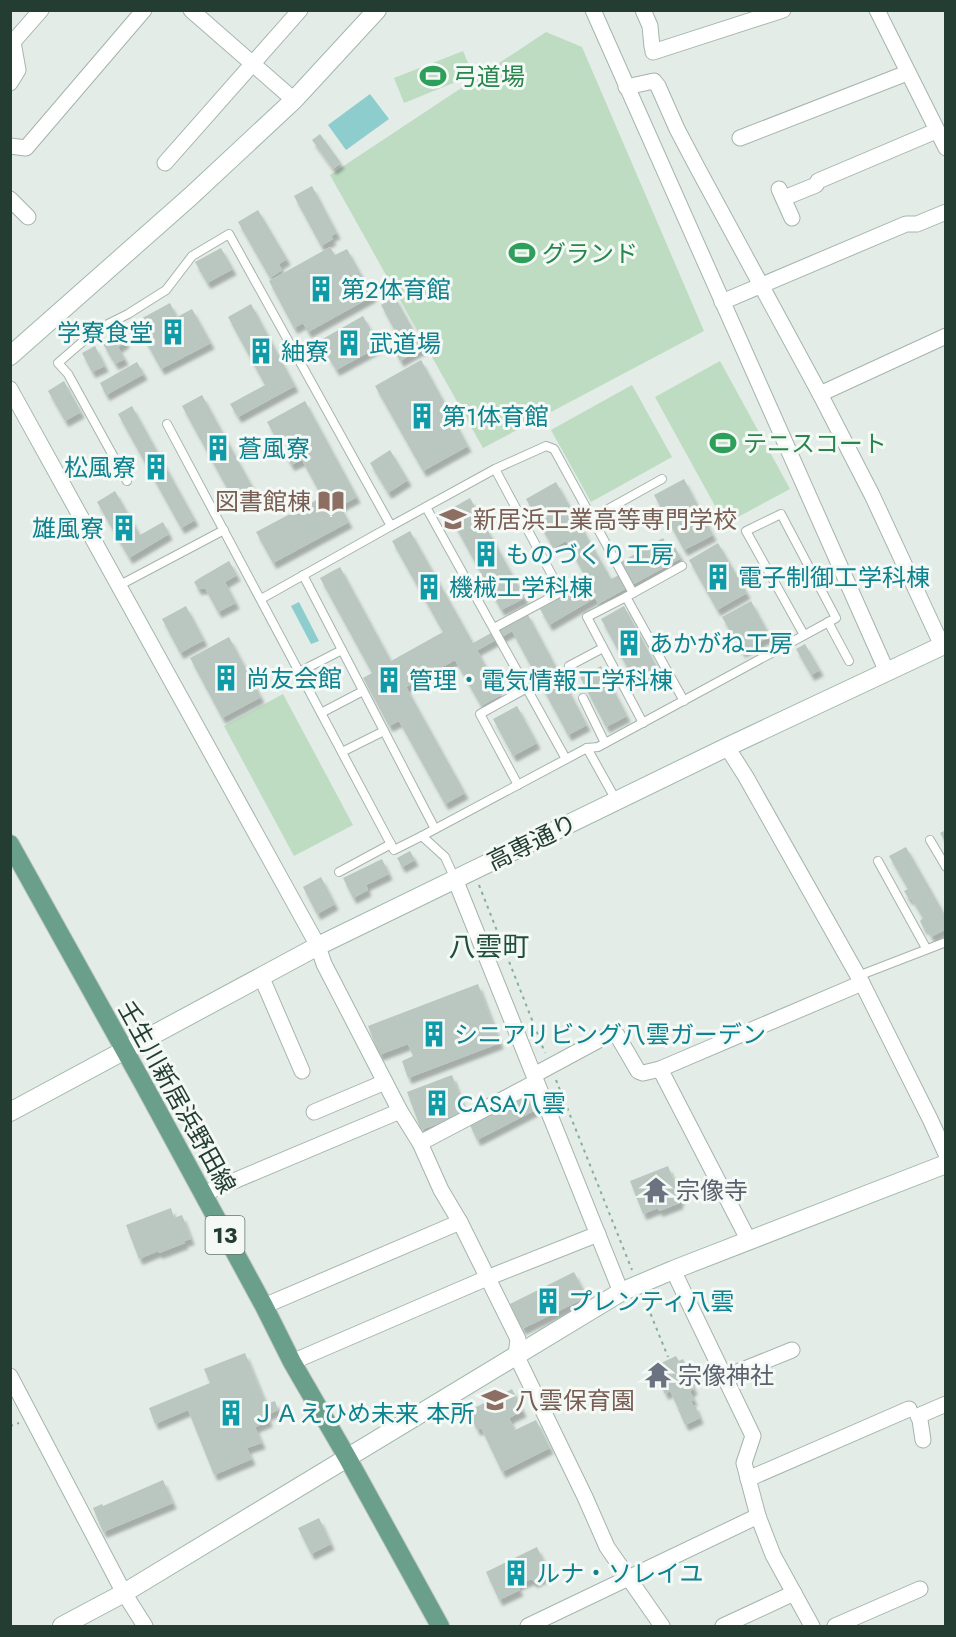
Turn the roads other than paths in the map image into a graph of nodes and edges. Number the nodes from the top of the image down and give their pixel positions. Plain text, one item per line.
1 (41, 10) edge
2 (144, 10) edge
3 (191, 10) edge
4 (300, 10) edge
5 (377, 10) edge
6 (593, 10) edge
7 (644, 10) edge
8 (783, 10) edge
9 (877, 10) edge
10 (12, 42) edge
11 (253, 64) junction
12 (907, 73) junction
13 (10, 82) edge
14 (626, 87) junction
15 (294, 100) junction
16 (936, 131) junction
17 (740, 138) dead end
18 (10, 146) edge
19 (945, 148) edge
20 (165, 163) dead end
21 (10, 199) edge
22 (945, 212) edge
23 (28, 217) dead end
24 (792, 218) dead end
25 (760, 285) junction
26 (722, 302) junction
27 (945, 336) edge
28 (10, 356) edge
29 (10, 389) edge
30 (820, 394) junction
31 (167, 424) dead end
32 (495, 469) junction
33 (662, 479) dead end
34 (127, 481) dead end
35 (426, 507) junction
36 (592, 518) junction
37 (391, 526) junction
38 (224, 530) junction
39 (682, 566) dead end
40 (303, 575) junction
41 (120, 585) junction
42 (629, 595) junction
43 (261, 599) junction
44 (828, 622) junction
45 (494, 628) junction
46 (804, 635) junction
47 (945, 642) edge
48 (603, 648) junction
49 (342, 650) junction
50 (849, 661) dead end
51 (569, 666) dead end
52 (299, 672) junction
53 (887, 672) junction
54 (527, 688) junction
55 (363, 691) junction
56 (583, 698) dead end
57 (684, 701) junction
58 (321, 713) junction
59 (642, 723) junction
60 (384, 731) junction
61 (605, 743) junction
62 (726, 747) junction
63 (587, 748) junction
64 (342, 752) junction
65 (566, 759) junction
66 (518, 785) junction
67 (616, 801) junction
68 (435, 830) junction
69 (422, 836) junction
70 (930, 840) dead end
71 (10, 844) edge
72 (391, 844) junction
73 (878, 861) dead end
74 (945, 867) edge
75 (339, 872) dead end
76 (455, 879) junction
77 (945, 942) edge
78 (318, 946) junction
79 (926, 948) junction
80 (261, 976) junction
81 (860, 979) junction
82 (124, 1050) junction
83 (660, 1069) junction
84 (302, 1071) dead end
85 (535, 1078) junction
86 (385, 1082) junction
87 (400, 1111) junction
88 (10, 1112) edge
89 (314, 1112) dead end
90 (420, 1143) junction
91 (945, 1155) edge
92 (945, 1164) edge
93 (203, 1194) junction
94 (460, 1222) junction
95 (598, 1234) junction
96 (748, 1241) junction
97 (673, 1270) junction
98 (487, 1278) junction
99 (621, 1292) junction
100 (264, 1306) junction
101 (792, 1350) dead end
102 (516, 1355) junction
103 (292, 1362) junction
104 (10, 1376) edge
105 (725, 1377) junction
106 (945, 1404) edge
107 (909, 1409) dead end
108 (922, 1440) dead end
109 (347, 1457) junction
110 (748, 1479) junction
111 (758, 1516) junction
112 (628, 1578) junction
113 (920, 1589) dead end
114 (124, 1593) junction
115 (794, 1593) junction
116 (62, 1626) edge
117 (145, 1626) edge
118 (440, 1626) edge
119 (528, 1626) edge
120 (662, 1626) edge
121 (723, 1626) edge
122 (812, 1626) edge
123 (835, 1626) edge

1 - 10 street
2 - 18 street
3 - 11 street
4 - 11 street
5 - 15 street
6 - 14 street
7 - 8 street
9 - 12 street
10 - 13 street
11 - 15 street
11 - 20 street
12 - 16 street
12 - 17 street
14 - 25 street
14 - 26 street
15 - 28 street
16 - 19 street
16 - 24 street
21 - 23 street
22 - 25 street
25 - 26 street
25 - 30 street
26 - 53 street
27 - 30 street
29 - 41 street
30 - 47 street
31 - 38 lane
32 - 35 lane
32 - 36 lane
32 - 45 lane
33 - 36 lane
34 - 37 lane
35 - 37 lane
35 - 45 lane
36 - 42 lane
37 - 40 lane
38 - 41 lane
38 - 43 lane
39 - 42 lane
40 - 43 lane
40 - 49 lane
41 - 78 street
42 - 48 lane
42 - 57 lane
43 - 52 lane
44 - 46 lane
44 - 46 lane
44 - 50 lane
45 - 54 lane
46 - 57 lane
47 - 53 street, 高専通り
48 - 51 lane
48 - 59 lane
49 - 52 lane
49 - 55 lane
52 - 58 lane
53 - 62 street, 高専通り
54 - 65 lane
54 - 66 lane
55 - 58 lane
55 - 60 lane
56 - 61 lane
57 - 59 lane
58 - 64 lane
59 - 61 lane
60 - 64 lane
60 - 68 lane
61 - 63 lane
62 - 67 street, 高専通り
62 - 81 street
63 - 65 lane
63 - 67 lane
64 - 72 lane
65 - 66 lane
66 - 68 lane
67 - 76 street, 高専通り
68 - 69 lane
69 - 72 lane
69 - 76 lane
70 - 74 lane
71 - 82 main road, 壬生川新居浜野田線 / 13
72 - 75 lane
73 - 79 lane
76 - 78 street, 高専通り
76 - 85 street
77 - 79 lane
78 - 80 street, 高専通り
78 - 86 street
79 - 81 lane
80 - 82 street, 高専通り
80 - 84 street
81 - 83 street
81 - 91 street
82 - 88 street, 高専通り
82 - 93 main road, 壬生川新居浜野田線 / 13
83 - 85 street
83 - 96 street
85 - 90 street
85 - 95 street
86 - 87 street
86 - 89 street
87 - 90 street
87 - 93 street
90 - 94 street
92 - 96 street
93 - 100 main road, 壬生川新居浜野田線 / 13
94 - 98 street
94 - 100 street
95 - 98 street
95 - 99 street
96 - 97 street
97 - 99 street
97 - 105 street
98 - 102 street
98 - 103 street
99 - 102 street
100 - 103 main road, 壬生川新居浜野田線 / 13
101 - 105 street
102 - 109 street
102 - 112 street
103 - 109 main road, 壬生川新居浜野田線 / 13
104 - 114 street
105 - 110 street
106 - 108 street
107 - 110 street
109 - 114 street
109 - 118 main road, 壬生川新居浜野田線 / 13
110 - 111 street
111 - 112 street
111 - 115 street
112 - 119 street
112 - 120 street
113 - 123 street
114 - 116 street
114 - 117 street
115 - 121 street
115 - 122 street

